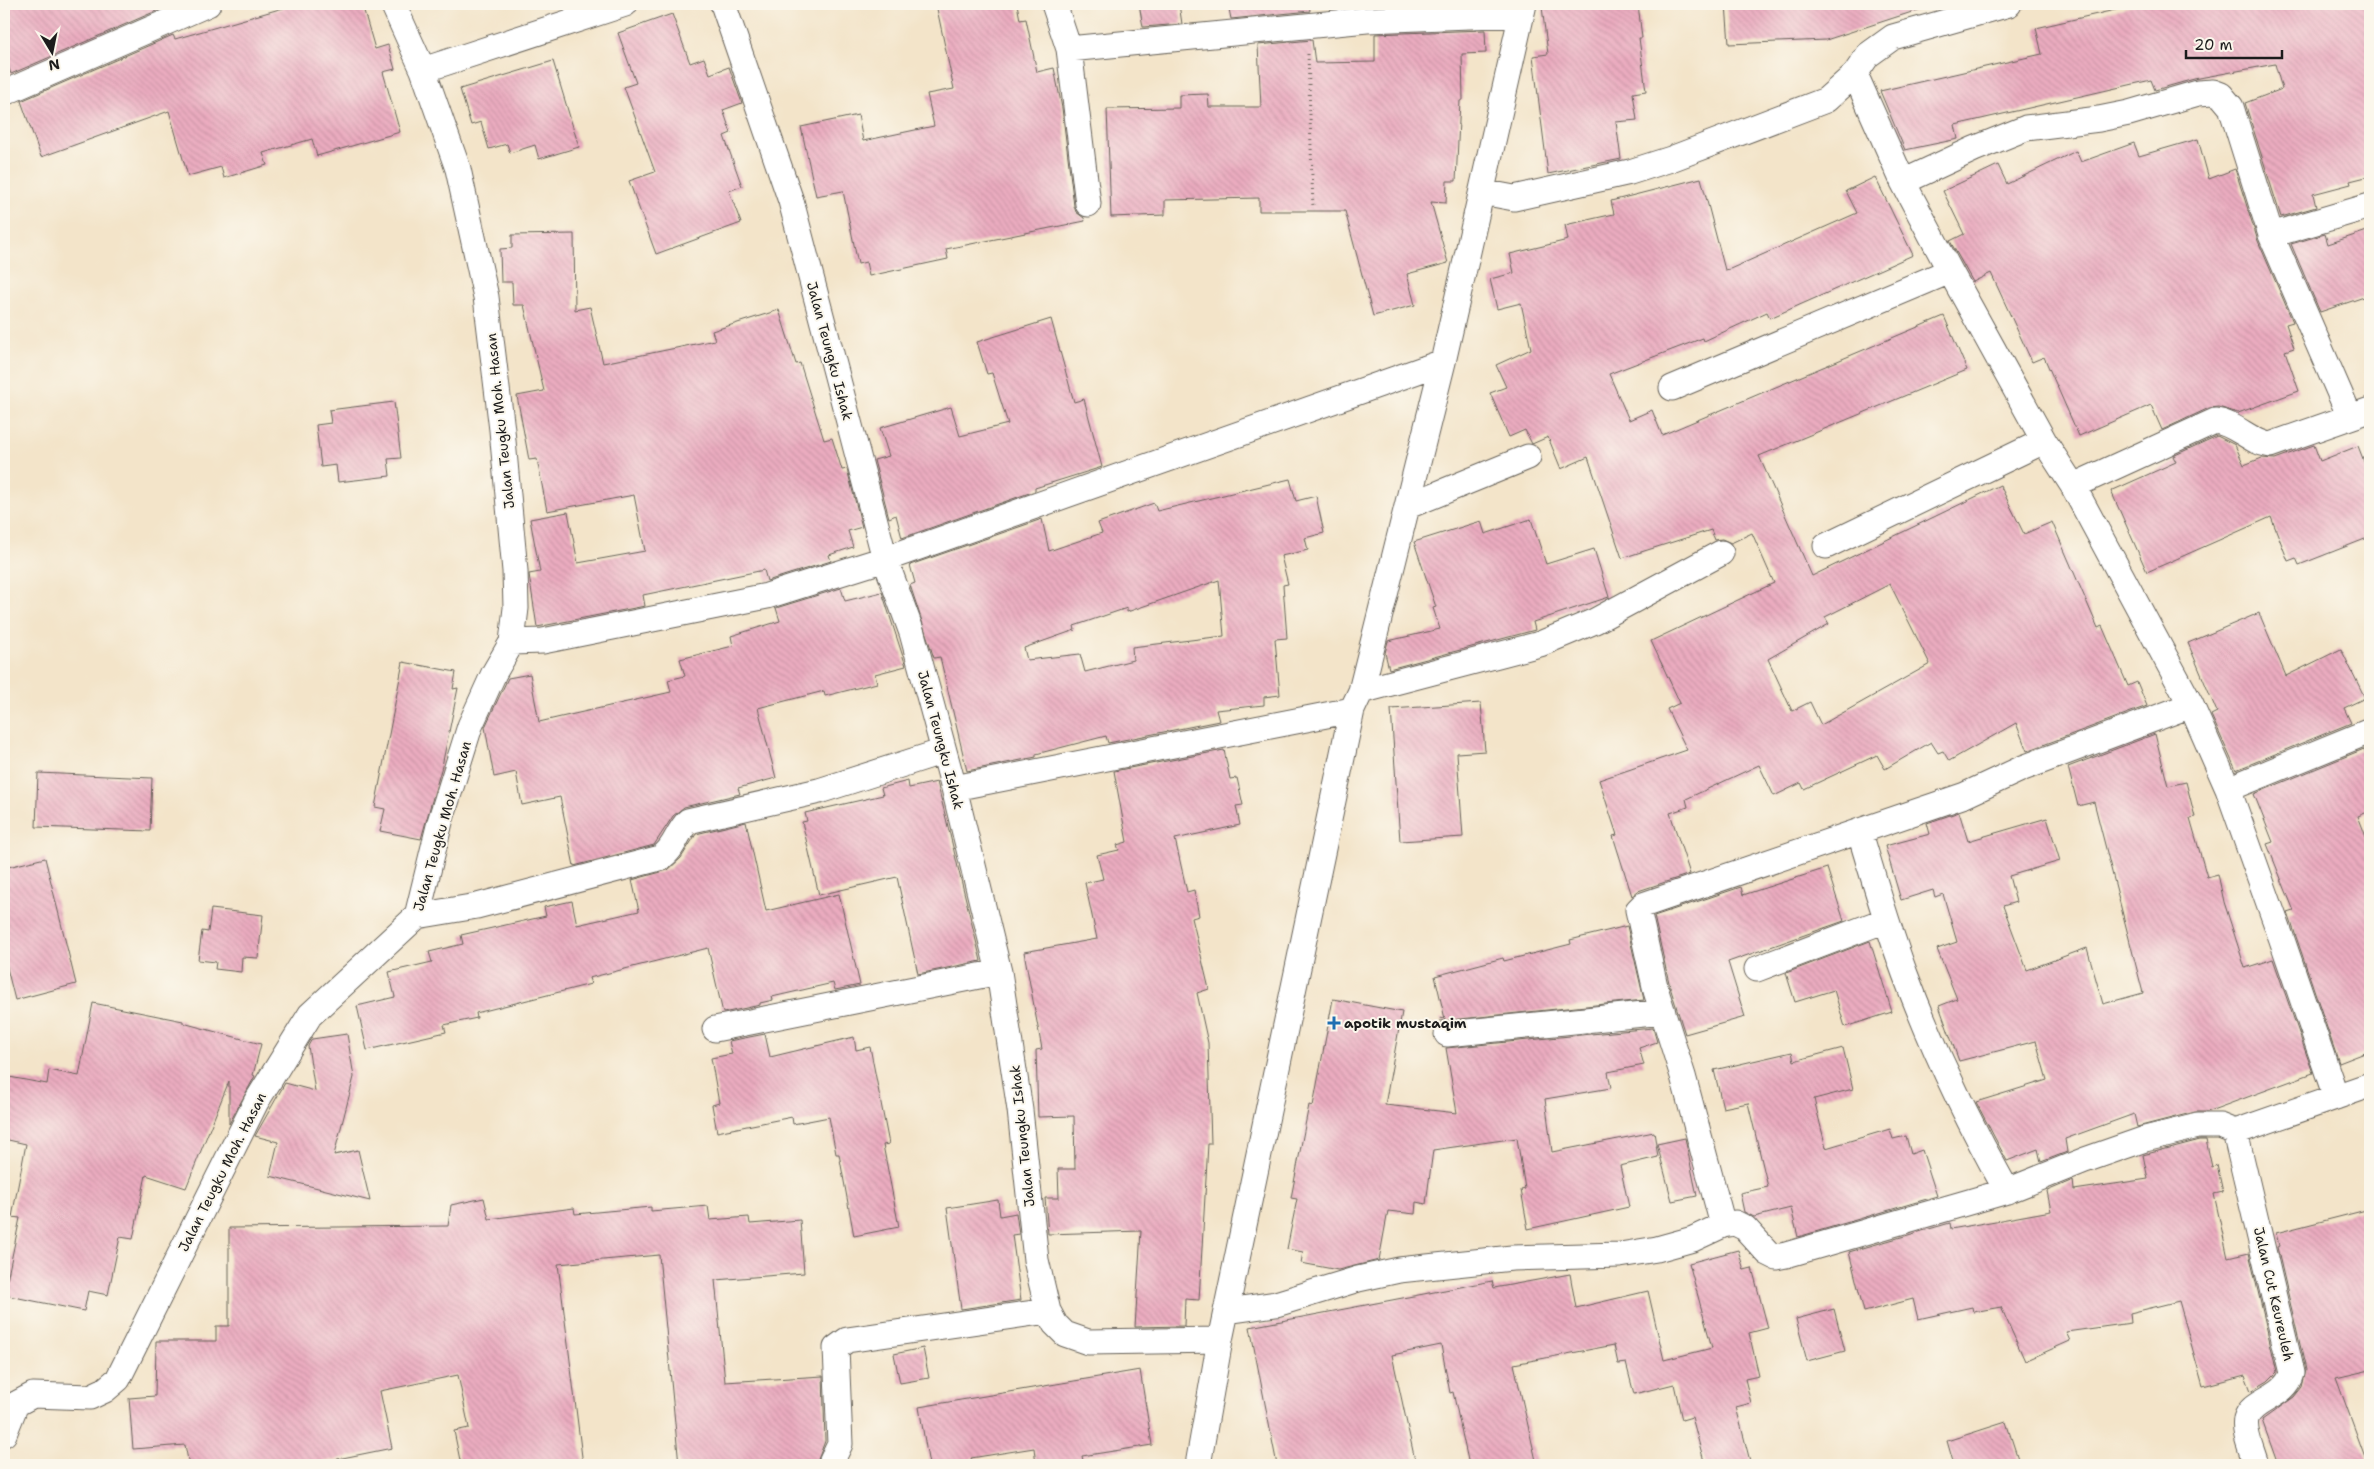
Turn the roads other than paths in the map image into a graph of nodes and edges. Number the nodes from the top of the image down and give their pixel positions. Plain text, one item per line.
1 (208, 4) edge
2 (393, 4) edge
3 (625, 4) edge
4 (724, 4) edge
5 (1054, 4) edge
6 (2009, 4) edge
7 (1523, 9) edge
8 (1069, 49) junction
9 (423, 70) junction
10 (1855, 74) junction
11 (4, 93) edge
12 (1903, 182) junction
13 (1482, 192) junction
14 (1088, 204) dead end
15 (2370, 206) edge
16 (2271, 235) junction
17 (1950, 271) junction
18 (1443, 362) junction
19 (1672, 388) dead end
20 (2360, 414) edge
21 (2044, 441) junction
22 (1528, 457) dead end
23 (2073, 486) junction
24 (1408, 506) junction
25 (1826, 546) dead end
26 (1721, 553) dead end
27 (885, 559) junction
28 (512, 642) junction
29 (1357, 700) junction
30 (2191, 705) junction
31 (2370, 732) edge
32 (944, 751) junction
33 (954, 788) junction
34 (2228, 789) junction
35 (1860, 833) junction
36 (417, 916) junction
37 (1886, 920) junction
38 (1756, 969) dead end
39 (999, 972) junction
40 (1663, 1012) junction
41 (715, 1029) dead end
42 (1447, 1034) dead end
43 (2370, 1085) edge
44 (2336, 1097) junction
45 (2235, 1132) junction
46 (2007, 1191) junction
47 (1723, 1225) junction
48 (1048, 1311) junction
49 (1227, 1311) junction
50 (1220, 1340) junction
51 (4, 1434) edge
52 (830, 1465) edge
53 (1198, 1465) edge
54 (2256, 1465) edge

1 - 11 street
2 - 9 street, Jalan Teugku Moh. Hasan
3 - 9 street
4 - 27 street, Jalan Teungku Ishak
5 - 8 street
6 - 10 street
7 - 8 street
7 - 13 street
8 - 14 street
9 - 28 street, Jalan Teugku Moh. Hasan
10 - 12 street
10 - 13 street
12 - 16 street
12 - 17 street
13 - 18 street
15 - 16 street
16 - 20 street
17 - 19 street
17 - 21 street
18 - 24 street
18 - 27 street
20 - 23 street
21 - 23 street
21 - 25 street
22 - 24 street
23 - 30 street
24 - 29 street
26 - 29 street
27 - 28 street
27 - 32 street, Jalan Teungku Ishak
28 - 36 street, Jalan Teugku Moh. Hasan
29 - 33 street
29 - 49 street
30 - 34 street
30 - 35 street
31 - 34 street
32 - 33 street, Jalan Teungku Ishak
32 - 36 street
33 - 39 street, Jalan Teungku Ishak
34 - 44 street
35 - 37 street
35 - 40 street
36 - 51 street, Jalan Teugku Moh. Hasan
37 - 38 street
37 - 46 street
39 - 41 street
39 - 48 street, Jalan Teungku Ishak
40 - 42 street
40 - 47 street
43 - 44 street
44 - 45 street
45 - 46 street
45 - 54 street, Jalan Cut Keureuleh
46 - 47 street
47 - 49 street
48 - 50 street, Jalan Teungku Ishak
48 - 52 street
49 - 50 street
50 - 53 street

